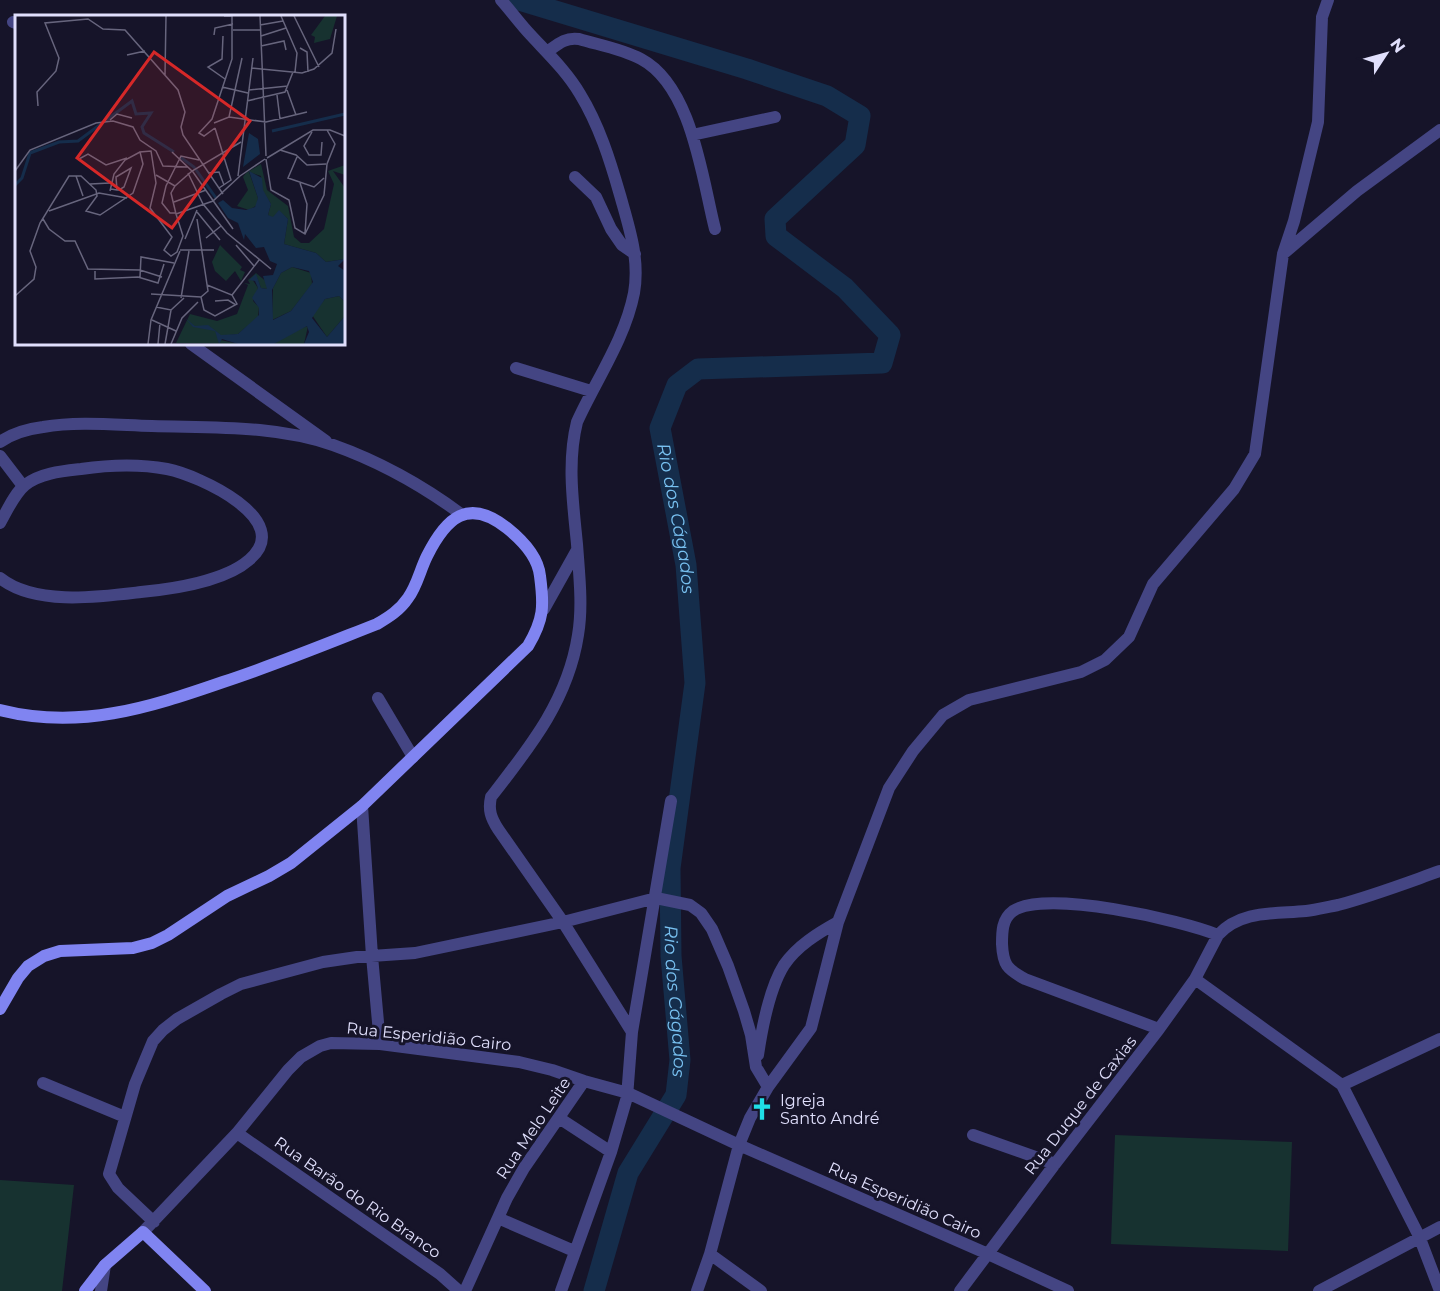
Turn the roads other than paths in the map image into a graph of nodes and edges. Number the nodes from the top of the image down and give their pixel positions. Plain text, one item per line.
1 (501, 0) edge
2 (1328, 0) edge
3 (547, 52) junction
4 (775, 117) dead end
5 (1440, 130) edge
6 (692, 135) junction
7 (575, 177) dead end
8 (715, 229) dead end
9 (635, 254) junction
10 (1283, 254) junction
11 (192, 345) edge
12 (516, 368) dead end
13 (591, 391) junction
14 (0, 442) edge
15 (333, 445) junction
16 (0, 456) edge
17 (23, 486) junction
18 (4, 507) edge
19 (461, 514) junction
20 (0, 523) edge
21 (577, 550) junction
22 (0, 578) edge
23 (544, 609) junction
24 (378, 698) dead end
25 (0, 710) edge
26 (413, 757) junction
27 (671, 801) dead end
28 (362, 806) junction
29 (1440, 871) edge
30 (659, 899) junction
31 (563, 922) junction
32 (838, 922) junction
33 (1218, 935) junction
34 (372, 956) junction
35 (1195, 980) junction
36 (0, 1009) edge
37 (1159, 1029) junction
38 (632, 1032) junction
39 (1440, 1039) edge
40 (380, 1044) junction
41 (756, 1067) junction
42 (584, 1081) junction
43 (44, 1083) dead end
44 (1342, 1085) junction
45 (768, 1087) junction
46 (628, 1093) junction
47 (125, 1117) junction
48 (559, 1118) junction
49 (237, 1133) junction
50 (973, 1135) dead end
51 (734, 1143) junction
52 (610, 1152) junction
53 (1054, 1164) junction
54 (498, 1218) junction
55 (154, 1222) junction
56 (1440, 1227) edge
57 (143, 1232) junction
58 (1419, 1236) junction
59 (574, 1251) junction
60 (710, 1254) junction
61 (988, 1254) junction
62 (105, 1265) junction
63 (85, 1291) edge
64 (101, 1291) edge
65 (205, 1291) edge
66 (459, 1291) edge
67 (465, 1291) edge
68 (561, 1291) edge
69 (697, 1291) edge
70 (761, 1291) edge
71 (960, 1291) edge
72 (1068, 1291) edge
73 (1319, 1291) edge
74 (1440, 1291) edge

1 - 3 street
2 - 10 street
3 - 6 street
3 - 9 street
4 - 6 street
5 - 10 street
6 - 8 street
7 - 9 street
9 - 13 street
10 - 32 street
11 - 15 street
12 - 13 street
13 - 21 street
14 - 15 street
15 - 19 street
16 - 17 street
17 - 18 street
17 - 22 street
18 - 20 street
19 - 23 main road
19 - 25 main road
21 - 23 street
21 - 31 street
23 - 26 main road
24 - 26 street
26 - 28 main road
27 - 30 street
28 - 34 street
28 - 36 main road
29 - 33 street
30 - 31 street
30 - 38 street
30 - 41 street
31 - 34 street
31 - 38 street
32 - 41 street
32 - 45 street
33 - 35 street, Rua Duque de Caxias
33 - 37 street
34 - 40 street
34 - 47 street
35 - 37 street, Rua Duque de Caxias
35 - 44 street
37 - 53 street, Rua Duque de Caxias
38 - 46 street
39 - 44 street
40 - 42 street, Rua Esperidião Cairo
40 - 49 street, Rua Esperidião Cairo
41 - 45 street
42 - 46 street, Rua Esperidião Cairo
42 - 48 street, Rua Melo Leite
43 - 47 street
44 - 58 street
45 - 51 street
46 - 51 street, Rua Esperidião Cairo
46 - 52 street
47 - 55 street
48 - 52 street
48 - 54 street, Rua Melo Leite
49 - 55 street, Rua Esperidião Cairo
49 - 66 street, Rua Barão do Rio Branco
50 - 53 street
51 - 60 street
51 - 61 street, Rua Esperidião Cairo
52 - 59 street
53 - 61 street, Rua Duque de Caxias
54 - 59 street
54 - 67 street, Rua Melo Leite
55 - 57 street, Rua Esperidião Cairo
56 - 58 street
57 - 62 main road
57 - 65 main road
58 - 73 street
58 - 74 street
59 - 68 street
60 - 69 street
60 - 70 street
61 - 71 street, Rua Duque de Caxias
61 - 72 street, Rua Esperidião Cairo
62 - 63 main road
62 - 64 street

